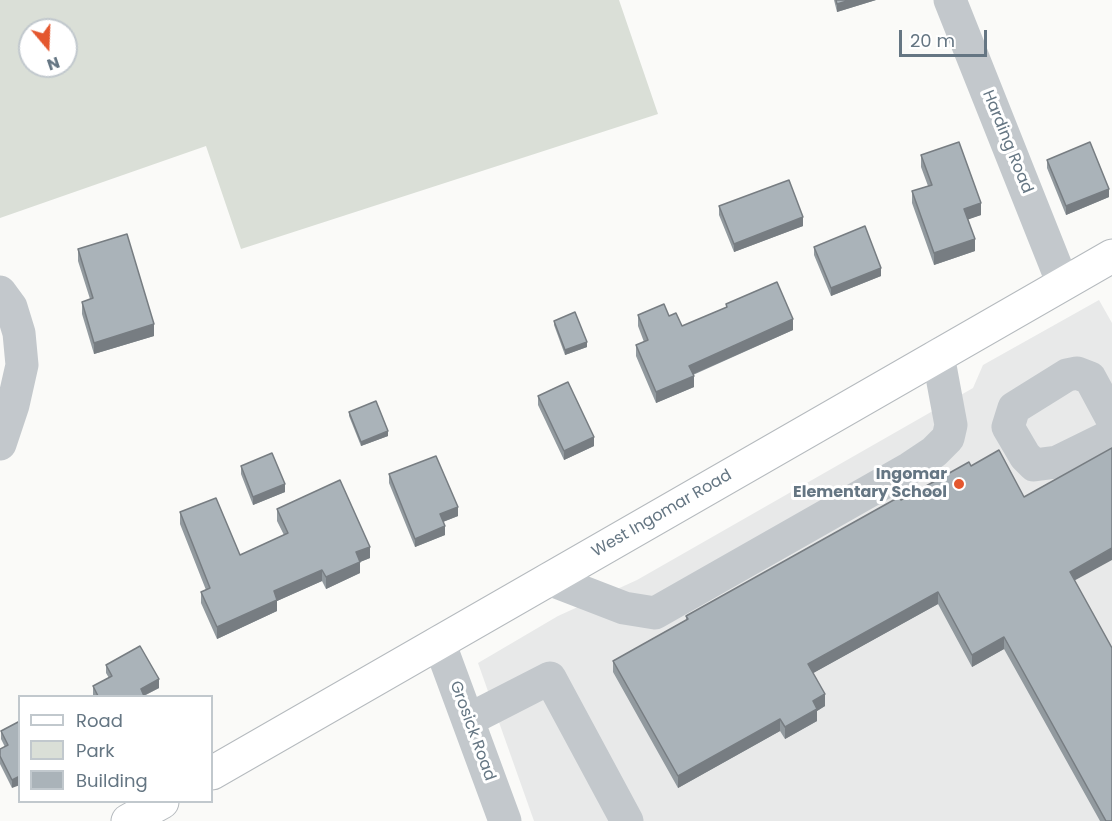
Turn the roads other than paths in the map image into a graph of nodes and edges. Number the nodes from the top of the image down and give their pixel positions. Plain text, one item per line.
1 (950, 0) edge
2 (1112, 256) edge
3 (1063, 284) junction
4 (0, 292) edge
5 (938, 356) junction
6 (1112, 419) edge
7 (1112, 435) edge
8 (0, 444) edge
9 (549, 579) junction
10 (440, 642) junction
11 (468, 720) junction
12 (213, 772) edge
13 (159, 803) edge
14 (128, 821) edge
15 (505, 821) edge
16 (627, 821) edge

1 - 3 street, Harding Road
2 - 3 main road, West Ingomar Road
3 - 5 main road, West Ingomar Road
4 - 8 street
5 - 9 main road, West Ingomar Road
5 - 9 street
6 - 7 street
9 - 10 main road, West Ingomar Road
10 - 11 street, Grosick Road
10 - 12 main road, West Ingomar Road
11 - 15 street, Grosick Road
11 - 16 street
13 - 14 main road

